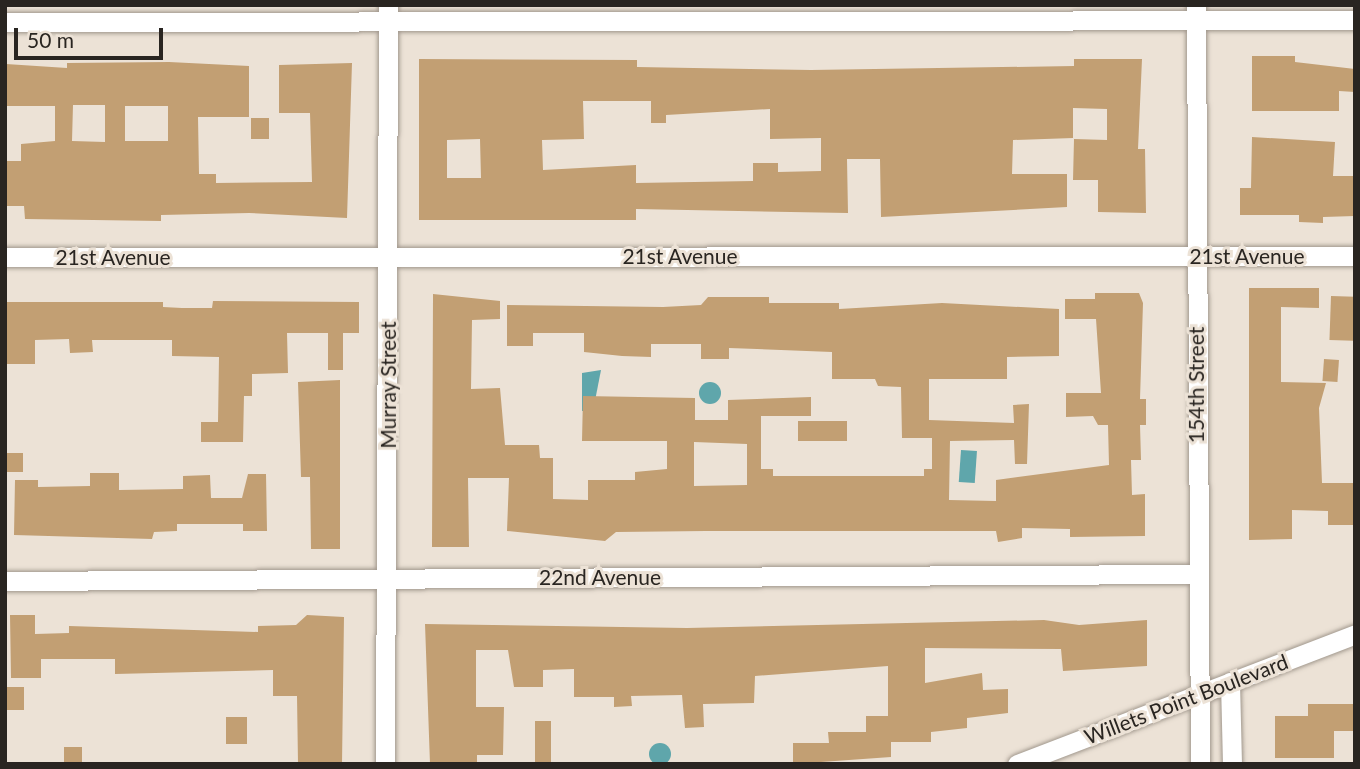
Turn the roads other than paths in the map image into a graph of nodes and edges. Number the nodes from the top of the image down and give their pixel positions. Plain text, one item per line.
1 (1196, 13) edge
2 (388, 14) edge
3 (1355, 20) edge
4 (5, 22) edge
5 (388, 256) junction
6 (1196, 256) junction
7 (1355, 256) edge
8 (5, 257) edge
9 (1194, 574) junction
10 (387, 578) junction
11 (5, 581) edge
12 (1355, 634) edge
13 (1230, 681) junction
14 (1199, 693) junction
15 (386, 764) edge
16 (1017, 764) edge
17 (1200, 764) edge
18 (1231, 764) edge

1 - 2 street
1 - 3 street
1 - 6 street, 154th Street
2 - 4 street
2 - 5 street, Murray Street
5 - 6 street, 21st Avenue
5 - 8 street, 21st Avenue
5 - 10 street, Murray Street
6 - 7 street, 21st Avenue
6 - 9 street, 154th Street
9 - 10 street, 22nd Avenue
9 - 14 street, 154th Street
10 - 11 street, 22nd Avenue
10 - 15 street, Murray Street
12 - 13 street, Willets Point Boulevard
13 - 14 street, Willets Point Boulevard
13 - 18 street
14 - 16 street, Willets Point Boulevard
14 - 17 street, 154th Street

